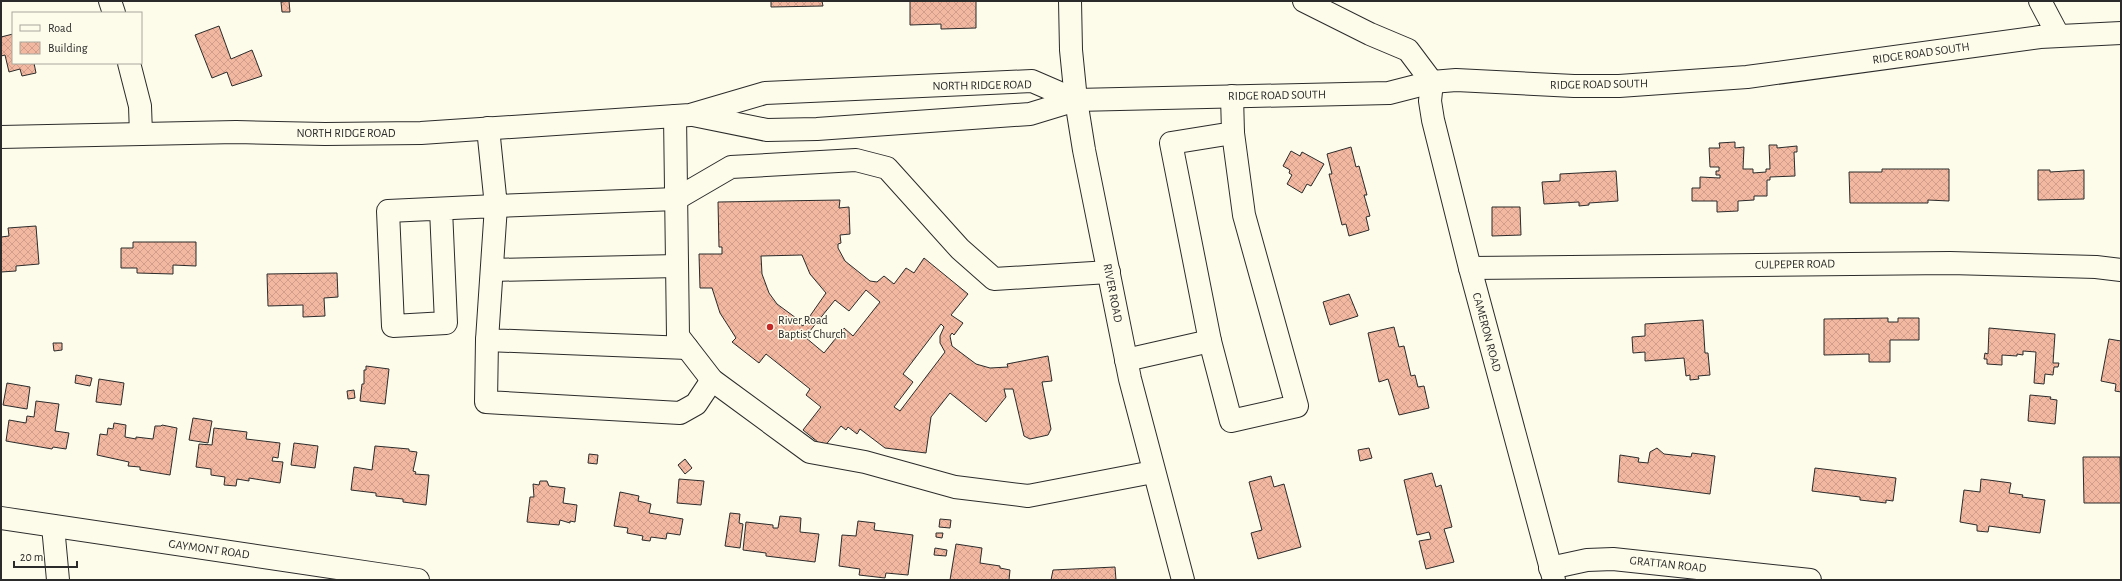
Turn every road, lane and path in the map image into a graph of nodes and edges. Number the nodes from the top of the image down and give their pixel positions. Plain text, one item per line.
1 (110, 1) edge
2 (1070, 1) edge
3 (1304, 1) edge
4 (2040, 1) edge
5 (114, 12) edge
6 (2121, 33) edge
7 (2058, 35) junction
8 (129, 64) edge
9 (1432, 82) junction
10 (1232, 96) junction
11 (1076, 100) junction
12 (682, 115) junction
13 (488, 128) junction
14 (141, 134) junction
15 (1233, 134) junction
16 (1, 137) edge
17 (676, 199) junction
18 (496, 206) junction
19 (440, 209) junction
20 (677, 266) junction
21 (1470, 268) junction
22 (492, 270) junction
23 (2121, 270) edge
24 (1109, 272) junction
25 (487, 340) junction
26 (1210, 341) junction
27 (687, 348) junction
28 (1126, 360) junction
29 (712, 380) junction
30 (1153, 472) junction
31 (1, 518) edge
32 (53, 526) junction
33 (1552, 574) edge
34 (58, 580) edge
35 (418, 580) edge
36 (1183, 580) edge
37 (1810, 580) edge

1 - 5 street
2 - 11 street, RIVER ROAD
3 - 9 street
4 - 7 street
6 - 7 street, RIDGE ROAD SOUTH
7 - 9 street, RIDGE ROAD SOUTH
8 - 14 street
9 - 10 street, RIDGE ROAD SOUTH
9 - 21 street, CAMERON ROAD
10 - 11 street, RIDGE ROAD SOUTH
10 - 15 street
11 - 12 street, NORTH RIDGE ROAD
11 - 12 street, NORTH RIDGE ROAD
11 - 24 street, RIVER ROAD
12 - 13 street, NORTH RIDGE ROAD
12 - 17 street
13 - 14 street, NORTH RIDGE ROAD
13 - 18 street
14 - 16 street, NORTH RIDGE ROAD
15 - 26 street
15 - 26 street
17 - 18 street
17 - 20 street
17 - 24 street
18 - 19 street
18 - 22 street
19 - 19 street
20 - 22 street
20 - 27 street
21 - 23 street, CULPEPER ROAD
21 - 33 street, CAMERON ROAD
22 - 25 street
24 - 28 street, RIVER ROAD
25 - 27 street
25 - 29 street
26 - 28 street
27 - 29 street
28 - 30 street, RIVER ROAD
29 - 30 street
30 - 36 street, RIVER ROAD
31 - 32 street, GAYMONT ROAD
32 - 34 street
32 - 35 street, GAYMONT ROAD
33 - 37 street, GRATTAN ROAD

